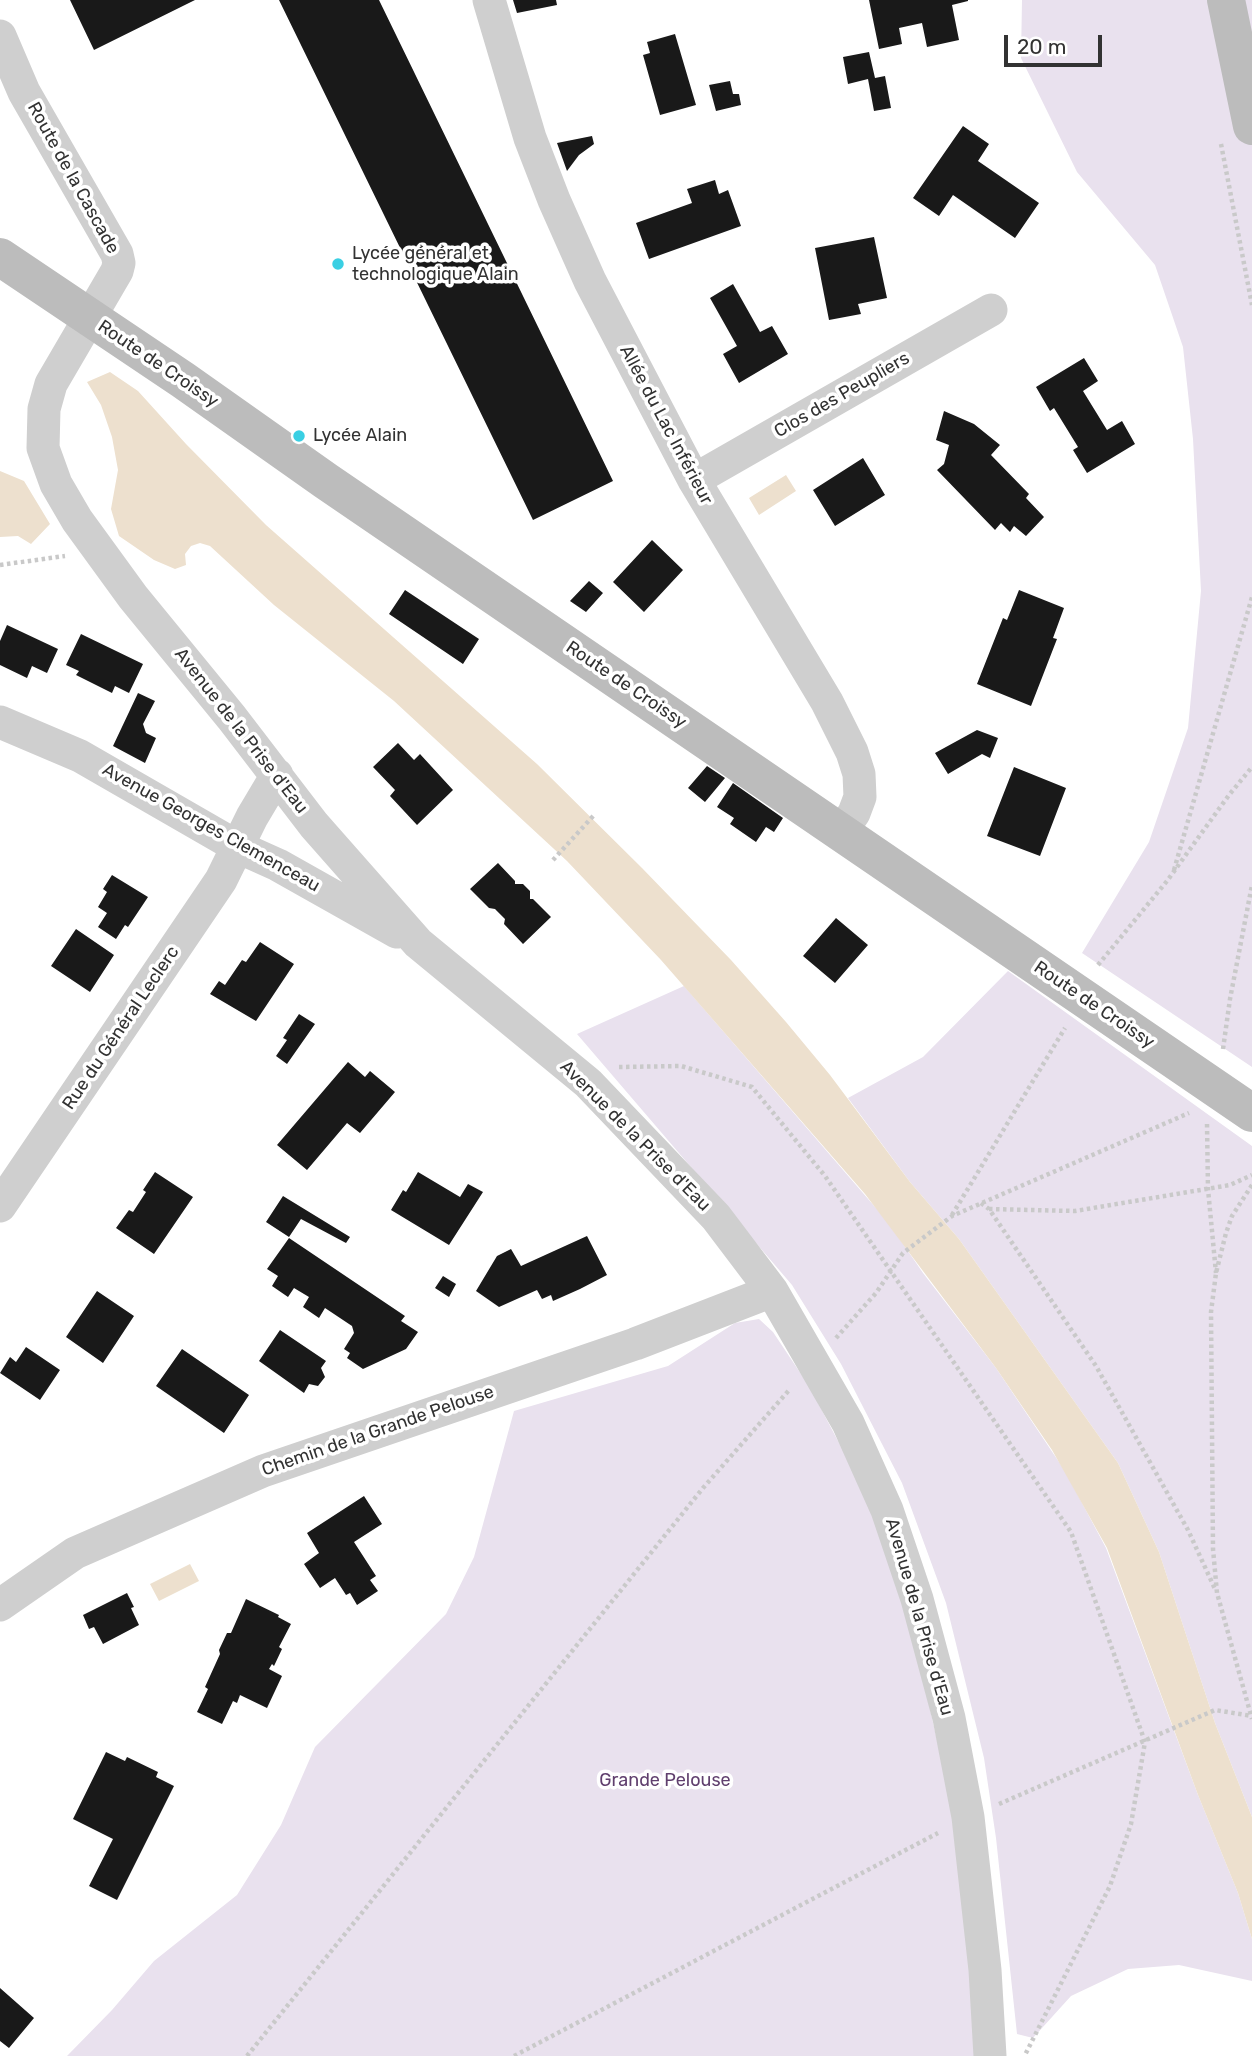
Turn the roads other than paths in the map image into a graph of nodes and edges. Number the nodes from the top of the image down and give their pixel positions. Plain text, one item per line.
1 (489, 0) edge
2 (1226, 0) edge
3 (0, 36) edge
4 (1235, 129) edge
5 (0, 257) edge
6 (991, 310) dead end
7 (89, 318) junction
8 (694, 480) junction
9 (0, 722) edge
10 (277, 775) junction
11 (314, 825) junction
12 (841, 832) junction
13 (237, 847) junction
14 (278, 865) junction
15 (418, 943) junction
16 (1252, 1113) edge
17 (0, 1206) edge
18 (772, 1291) junction
19 (0, 1605) edge
20 (990, 2056) edge

1 - 8 street, Allée du Lac Inférieur
2 - 4 main road
3 - 7 street, Route de la Cascade
5 - 7 main road, Route de Croissy
6 - 8 street, Clos des Peupliers
7 - 10 street, Avenue de la Prise d'Eau
7 - 12 main road, Route de Croissy
8 - 12 street, Allée du Lac Inférieur
9 - 13 street, Avenue Georges Clemenceau
10 - 11 street, Avenue de la Prise d'Eau
10 - 13 street, Rue du Général Leclerc
11 - 14 street
11 - 15 street, Avenue de la Prise d'Eau
12 - 16 main road, Route de Croissy
13 - 14 street, Avenue Georges Clemenceau
13 - 17 street, Rue du Général Leclerc
14 - 15 street, Avenue Georges Clemenceau
15 - 18 street, Avenue de la Prise d'Eau
18 - 19 street, Chemin de la Grande Pelouse
18 - 20 street, Avenue de la Prise d'Eau

